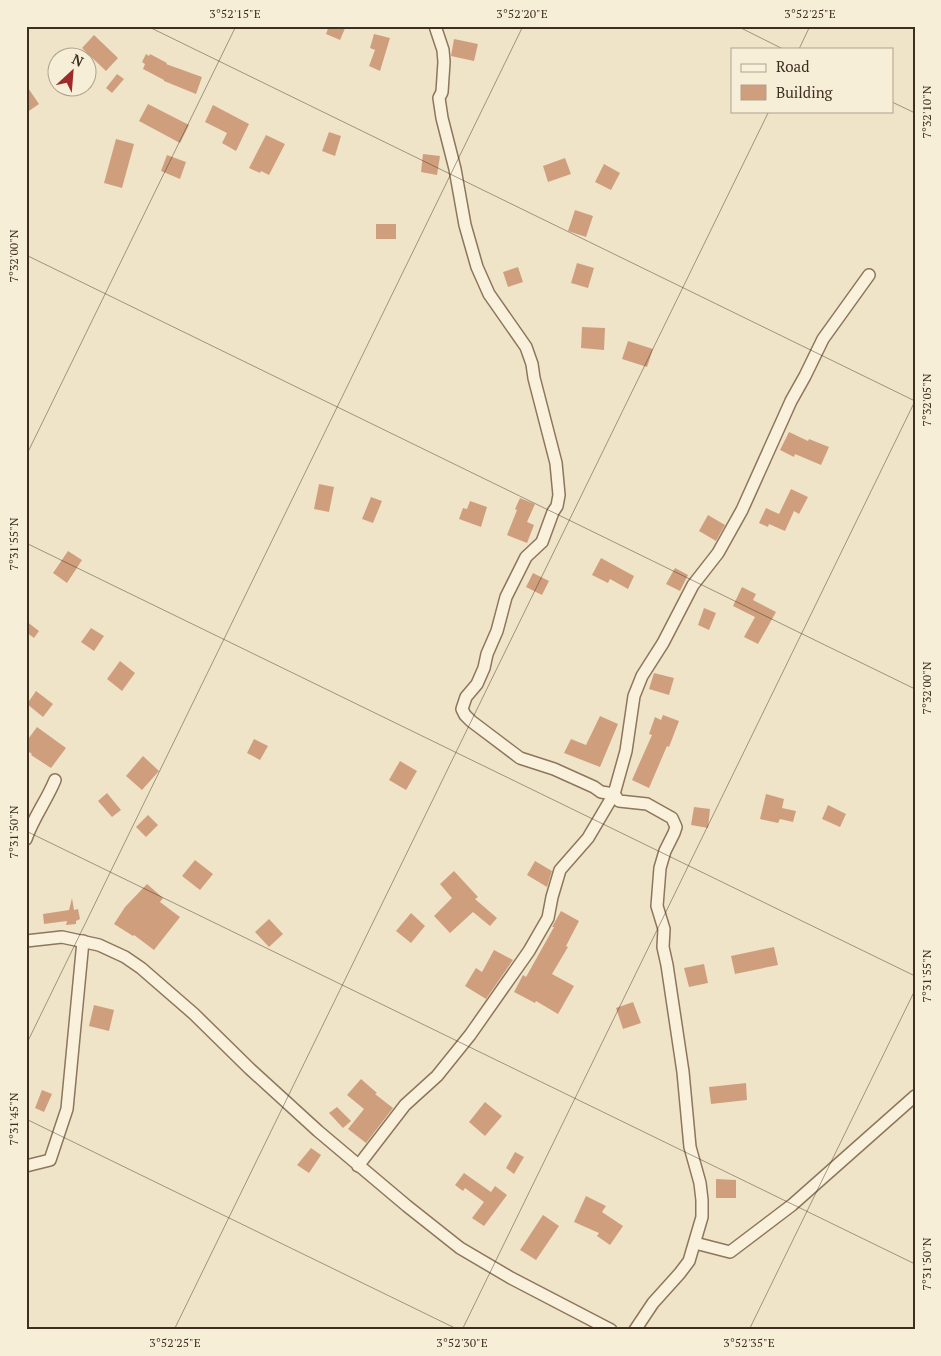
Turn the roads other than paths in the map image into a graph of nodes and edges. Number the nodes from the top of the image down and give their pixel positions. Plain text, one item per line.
1 (435, 26) edge
2 (869, 274) dead end
3 (55, 780) dead end
4 (614, 794) junction
5 (26, 839) edge
6 (26, 941) edge
7 (83, 941) junction
8 (915, 1096) edge
9 (26, 1166) edge
10 (358, 1166) junction
11 (695, 1243) junction
12 (612, 1330) edge
13 (635, 1330) edge

1 - 4 street
2 - 4 street
3 - 5 street
4 - 10 street
4 - 11 street
6 - 7 street
7 - 9 street
7 - 10 street
8 - 11 street
10 - 12 street
11 - 13 street

